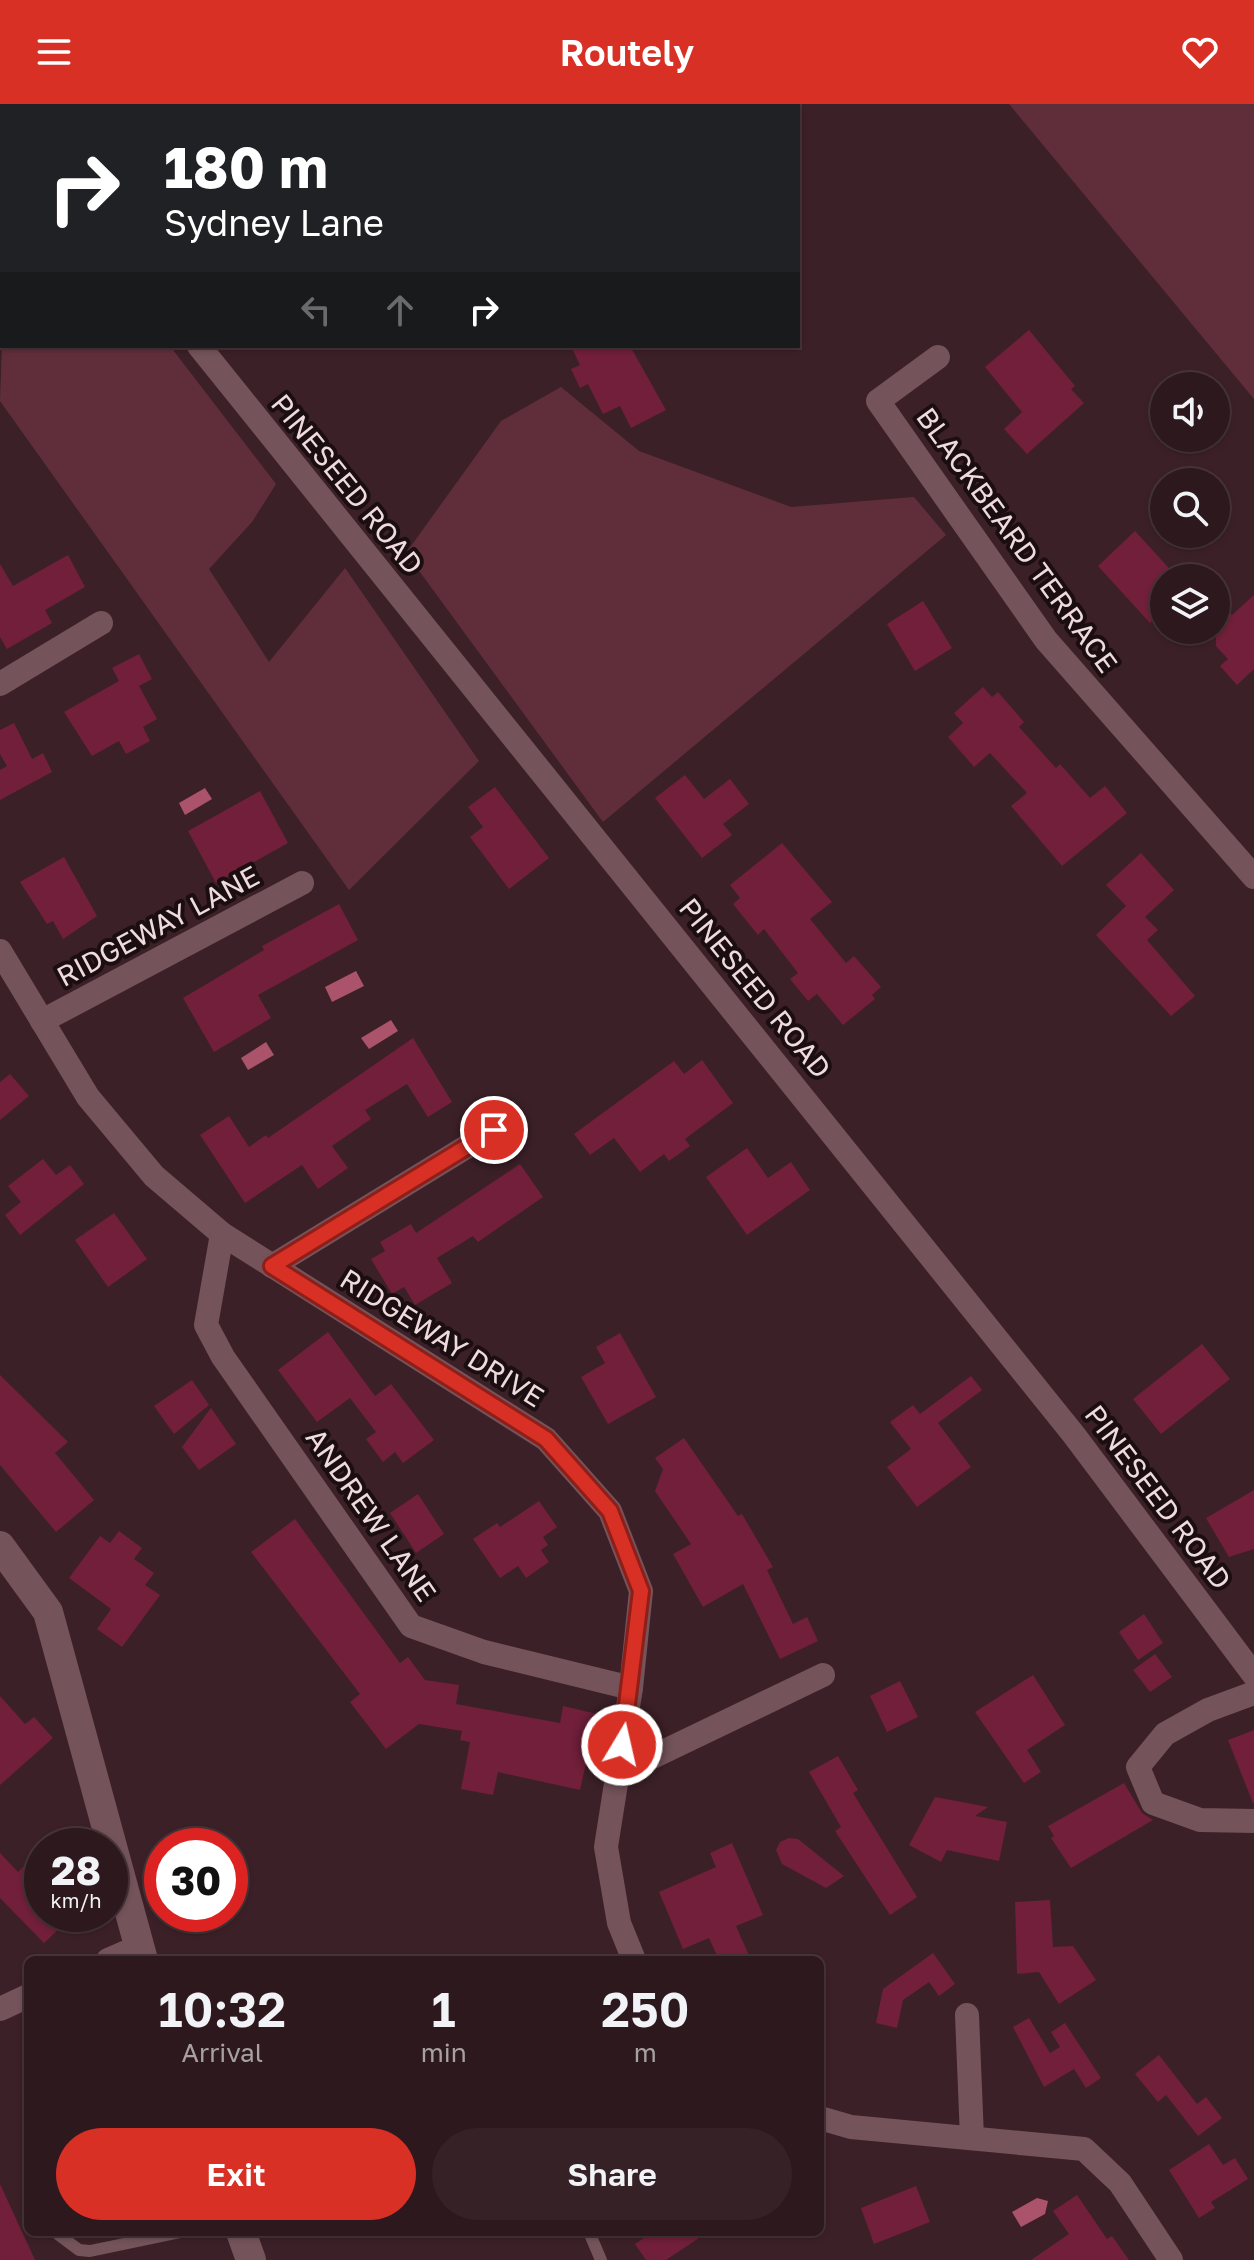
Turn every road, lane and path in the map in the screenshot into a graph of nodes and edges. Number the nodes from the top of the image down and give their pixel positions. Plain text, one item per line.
1 (201, 348) edge
2 (938, 357) dead end
3 (101, 623) dead end
4 (0, 684) edge
5 (1254, 877) edge
6 (302, 883) dead end
7 (0, 951) edge
8 (42, 1021) junction
9 (494, 1130) dead end
10 (222, 1234) junction
11 (272, 1266) junction
12 (0, 1546) edge
13 (823, 1675) dead end
14 (1254, 1675) edge
15 (631, 1688) junction
16 (1254, 1693) edge
17 (617, 1774) junction
18 (1254, 1821) edge
19 (141, 1953) edge
20 (632, 1956) edge
21 (24, 1998) edge
22 (0, 2009) edge
23 (967, 2015) dead end
24 (824, 2119) edge
25 (972, 2138) junction
26 (60, 2236) edge
27 (164, 2236) edge
28 (242, 2236) edge
29 (591, 2236) edge
30 (251, 2260) edge
31 (601, 2260) edge
32 (1171, 2260) edge

1 - 14 street, PINESEED ROAD
2 - 5 street, BLACKBEARD TERRACE
3 - 4 street
6 - 8 street, RIDGEWAY LANE
7 - 8 street, RIDGEWAY DRIVE
8 - 10 street, RIDGEWAY DRIVE
9 - 11 street
10 - 11 street, RIDGEWAY DRIVE
10 - 15 street, ANDREW LANE
11 - 15 street, RIDGEWAY DRIVE
12 - 19 street
13 - 17 street
15 - 17 street, RIDGEWAY DRIVE
16 - 18 street
17 - 20 street, RIDGEWAY DRIVE
21 - 22 street
23 - 25 street
24 - 25 street
25 - 32 street
26 - 27 lane
28 - 30 street
29 - 31 lane

